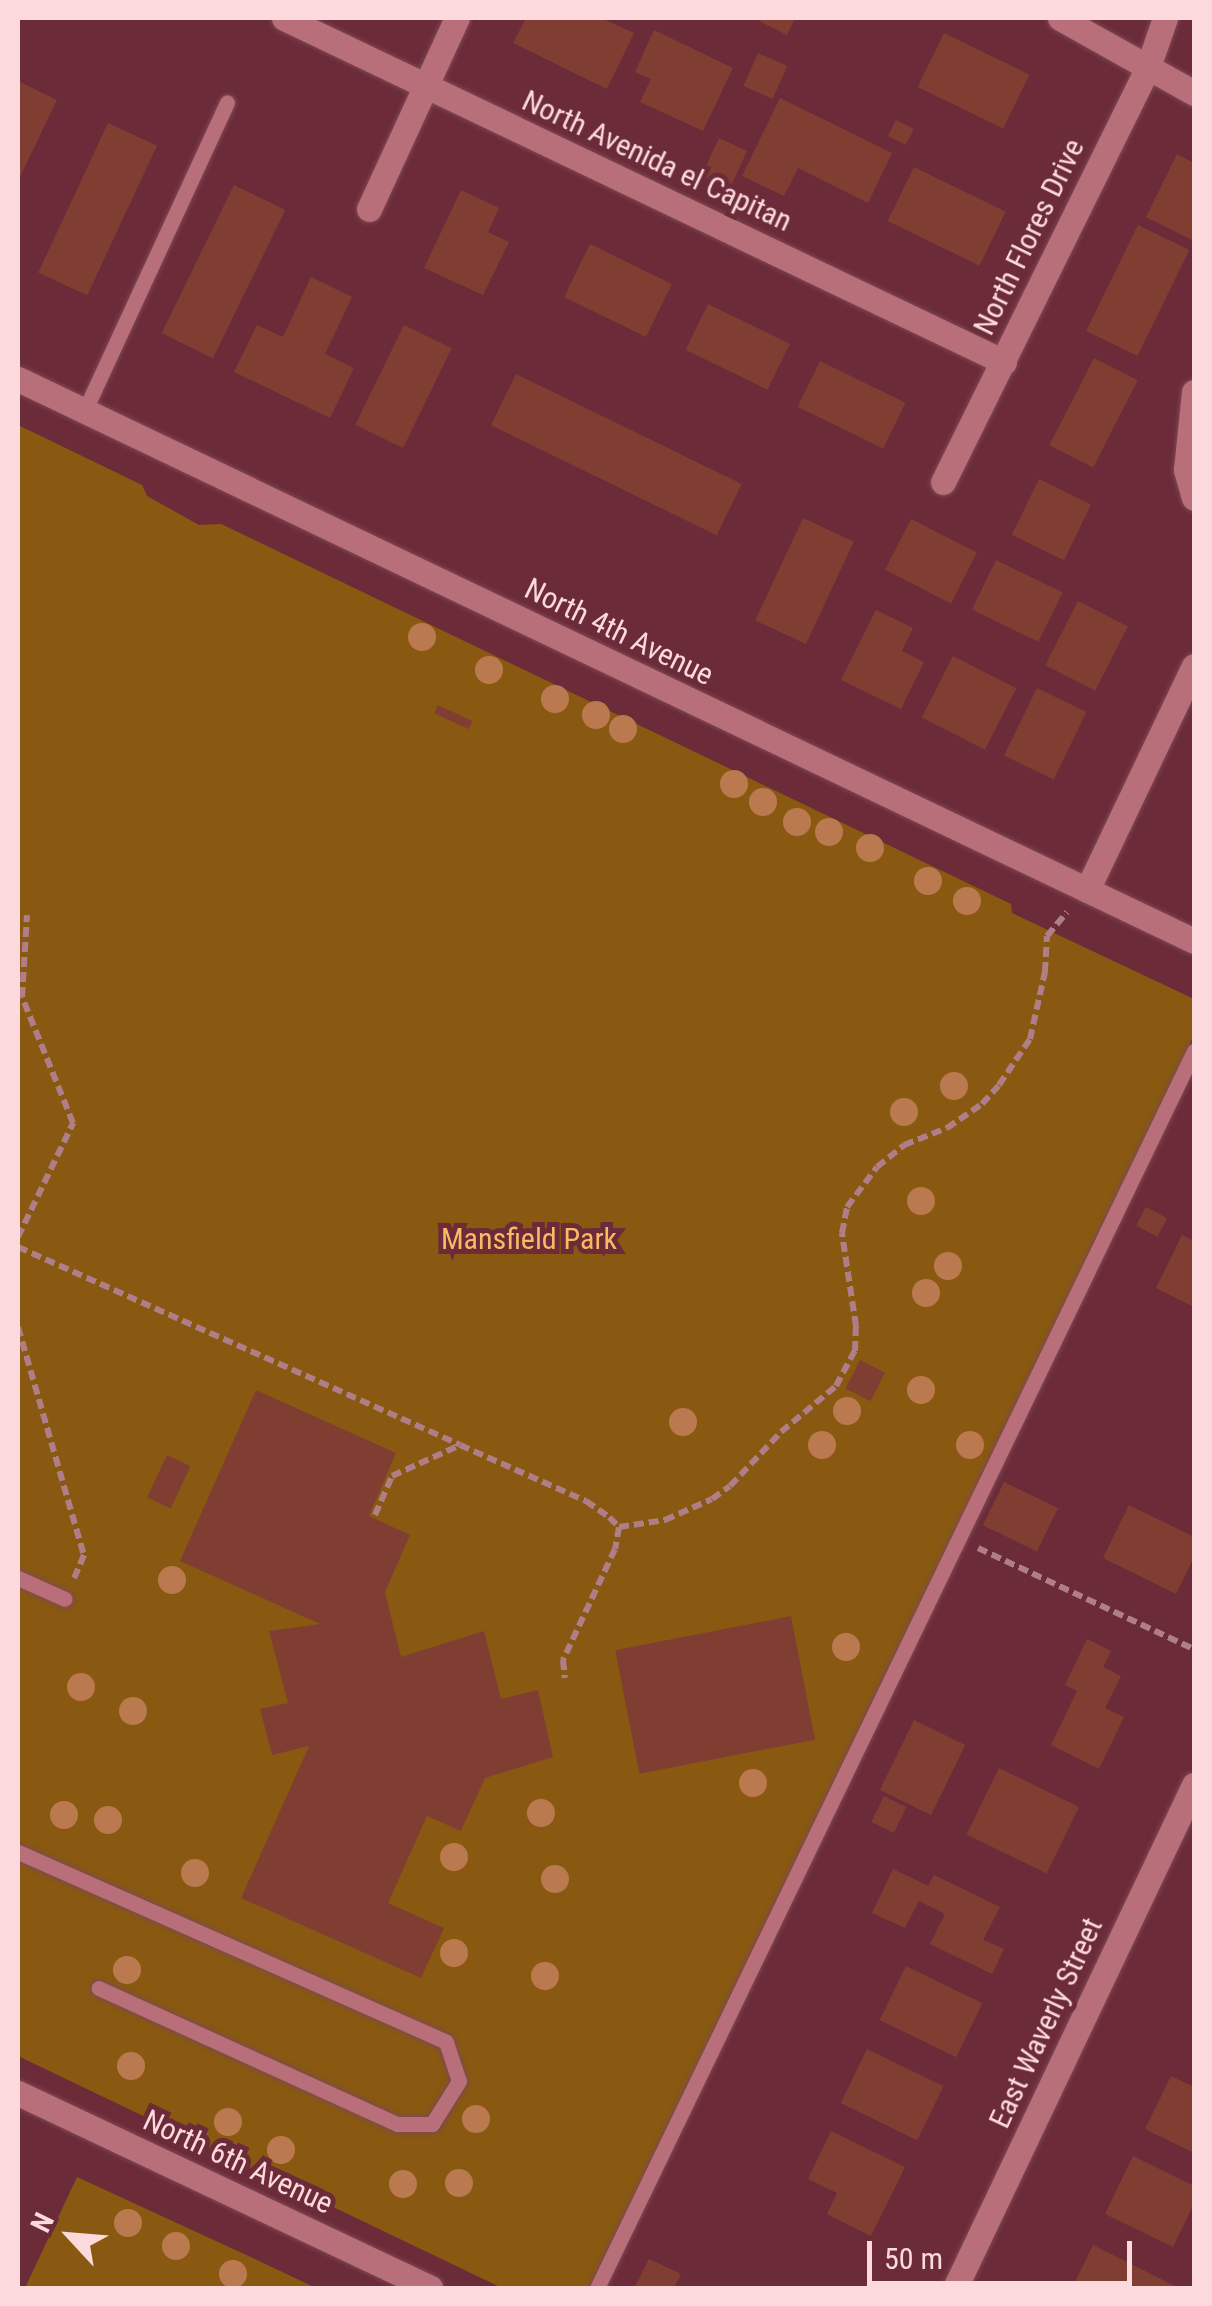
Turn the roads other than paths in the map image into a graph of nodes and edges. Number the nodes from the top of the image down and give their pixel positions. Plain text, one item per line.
1 (284, 18) edge
2 (457, 18) edge
3 (1060, 18) edge
4 (1165, 18) edge
5 (1148, 70) junction
6 (424, 86) junction
7 (1194, 93) edge
8 (227, 102) dead end
9 (369, 209) dead end
10 (1004, 362) junction
11 (18, 379) edge
12 (1194, 392) edge
13 (84, 412) junction
14 (944, 482) dead end
15 (1194, 498) edge
16 (1194, 666) edge
17 (1087, 890) junction
18 (1194, 942) edge
19 (1194, 1051) edge
20 (18, 1578) edge
21 (65, 1600) road end
22 (1194, 1786) edge
23 (18, 1852) edge
24 (98, 1988) dead end
25 (18, 2093) edge
26 (430, 2288) edge
27 (598, 2288) edge
28 (955, 2288) edge

1 - 6 street, North Avenida el Capitan
2 - 6 street
3 - 5 street
4 - 5 street, North Flores Drive
5 - 7 street
5 - 10 street, North Flores Drive
6 - 9 street
6 - 10 street, North Avenida el Capitan
8 - 13 lane
10 - 14 street, North Flores Drive
11 - 13 street, North 4th Avenue
12 - 15 street
13 - 17 street, North 4th Avenue
16 - 17 street
17 - 18 street, North 4th Avenue
19 - 27 lane
20 - 21 lane
22 - 28 street, East Waverly Street
23 - 24 lane
25 - 26 street, North 6th Avenue

